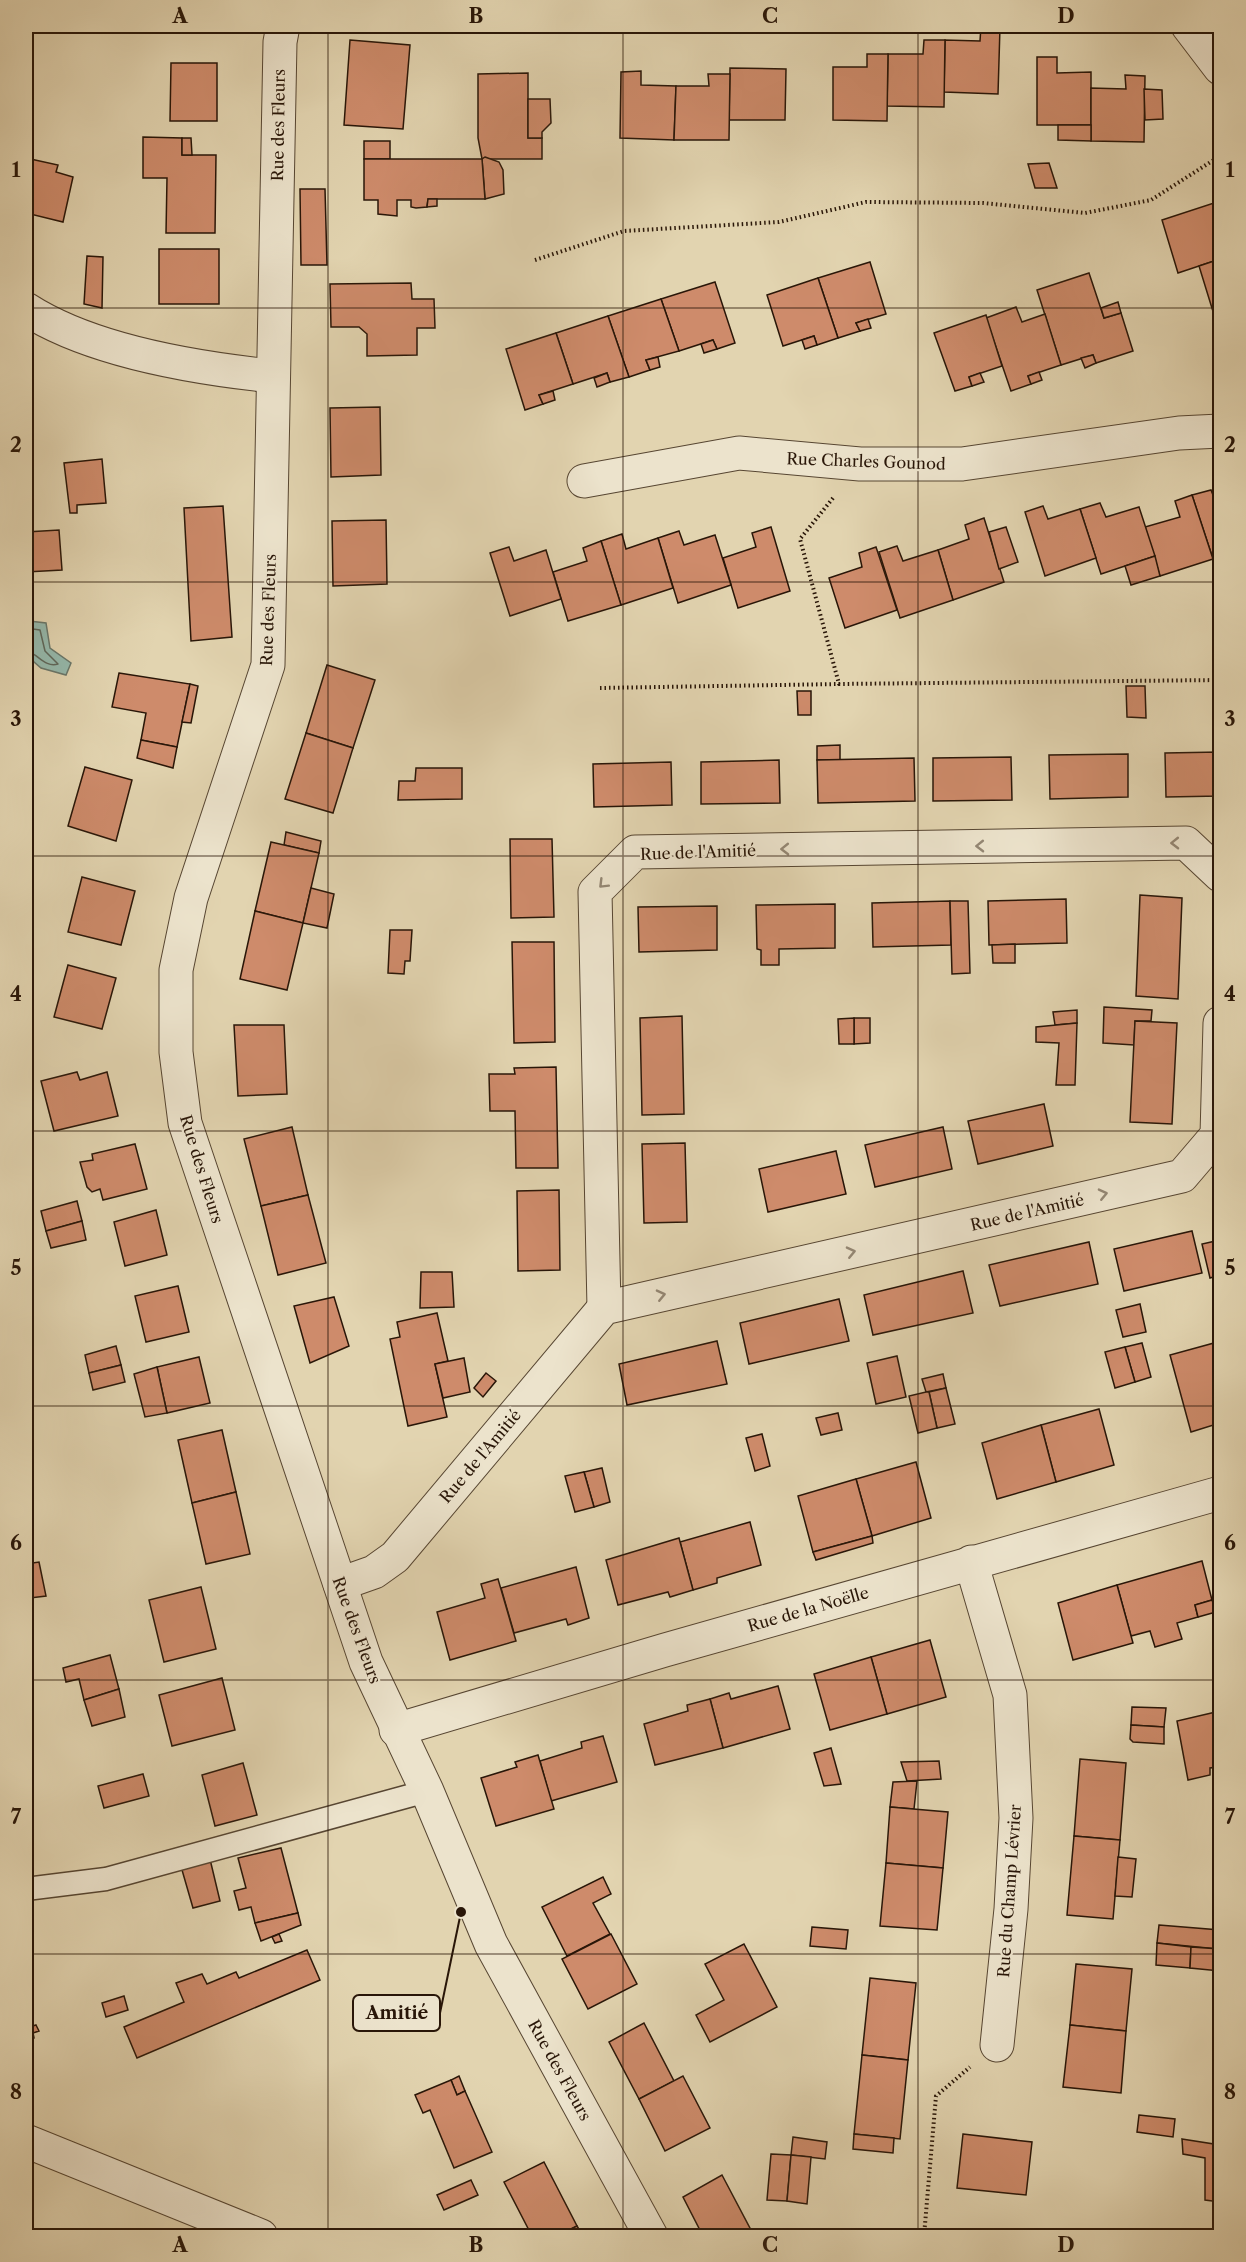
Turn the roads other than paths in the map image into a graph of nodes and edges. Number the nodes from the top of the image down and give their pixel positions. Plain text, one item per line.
1 (283, 26) edge
2 (1188, 26) edge
3 (1221, 68) edge
4 (26, 309) edge
5 (272, 376) junction
6 (1221, 431) edge
7 (584, 481) dead end
8 (1221, 875) edge
9 (1221, 1023) edge
10 (604, 1308) junction
11 (1221, 1493) edge
12 (970, 1562) junction
13 (340, 1584) junction
14 (396, 1730) junction
15 (427, 1791) junction
16 (26, 1889) edge
17 (996, 2045) road end
18 (26, 2142) edge
19 (261, 2236) edge
20 (651, 2236) edge

1 - 5 street, Rue des Fleurs
2 - 3 street
4 - 5 street
5 - 13 street, Rue des Fleurs
6 - 7 street, Rue Charles Gounod
8 -> 10 street, Rue de l'Amitié
10 -> 9 street, Rue de l'Amitié
10 - 13 street, Rue de l'Amitié
11 - 12 street, Rue de la Noëlle
12 - 14 street, Rue de la Noëlle
12 - 17 street, Rue du Champ Lévrier
13 - 14 street, Rue des Fleurs
14 - 15 street, Rue des Fleurs
15 - 16 lane
15 - 20 street, Rue des Fleurs
18 - 19 street

